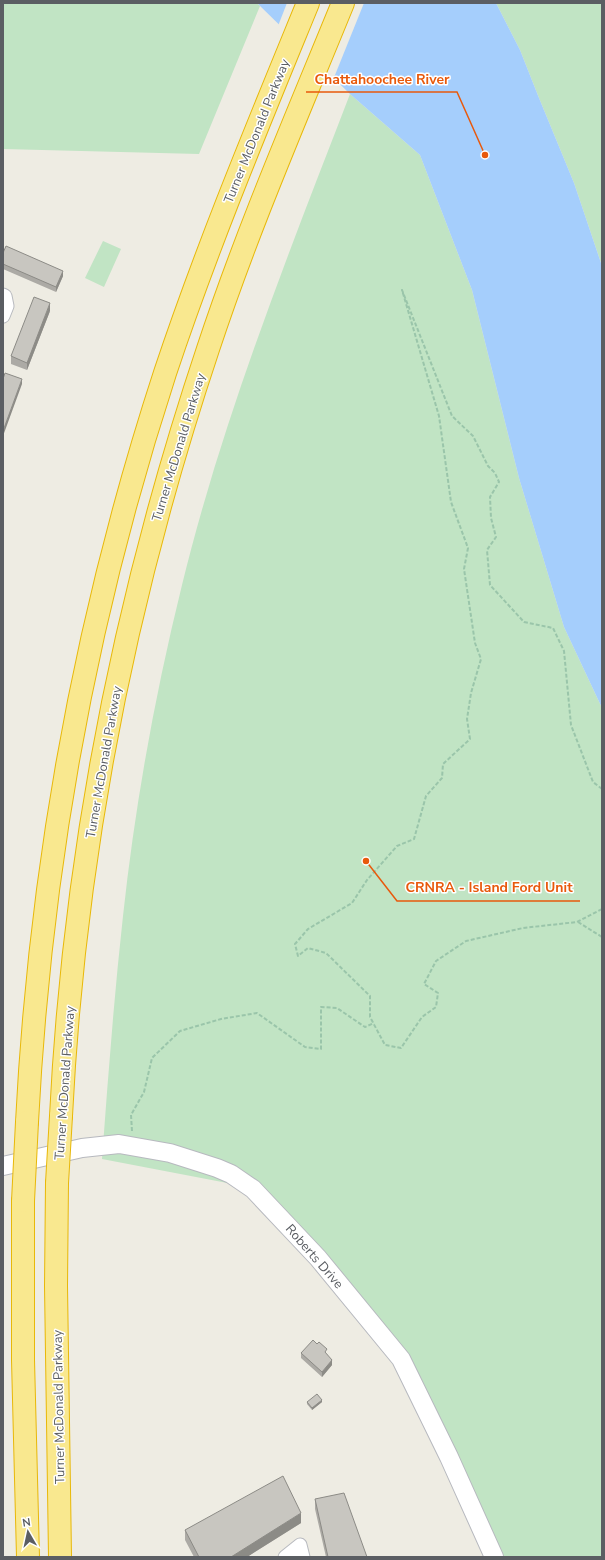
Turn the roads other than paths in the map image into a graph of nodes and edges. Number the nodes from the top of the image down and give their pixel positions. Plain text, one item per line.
1 (308, 3) edge
2 (343, 3) edge
3 (3, 295) edge
4 (3, 316) edge
5 (3, 1166) edge
6 (28, 1557) edge
7 (60, 1557) edge
8 (285, 1557) edge
9 (303, 1557) edge
10 (494, 1557) edge

1 - 6 highway, Turner McDonald Parkway, bridge
2 - 7 highway, Turner McDonald Parkway, bridge
3 - 4 street
5 - 10 street, Roberts Drive
8 - 9 street

